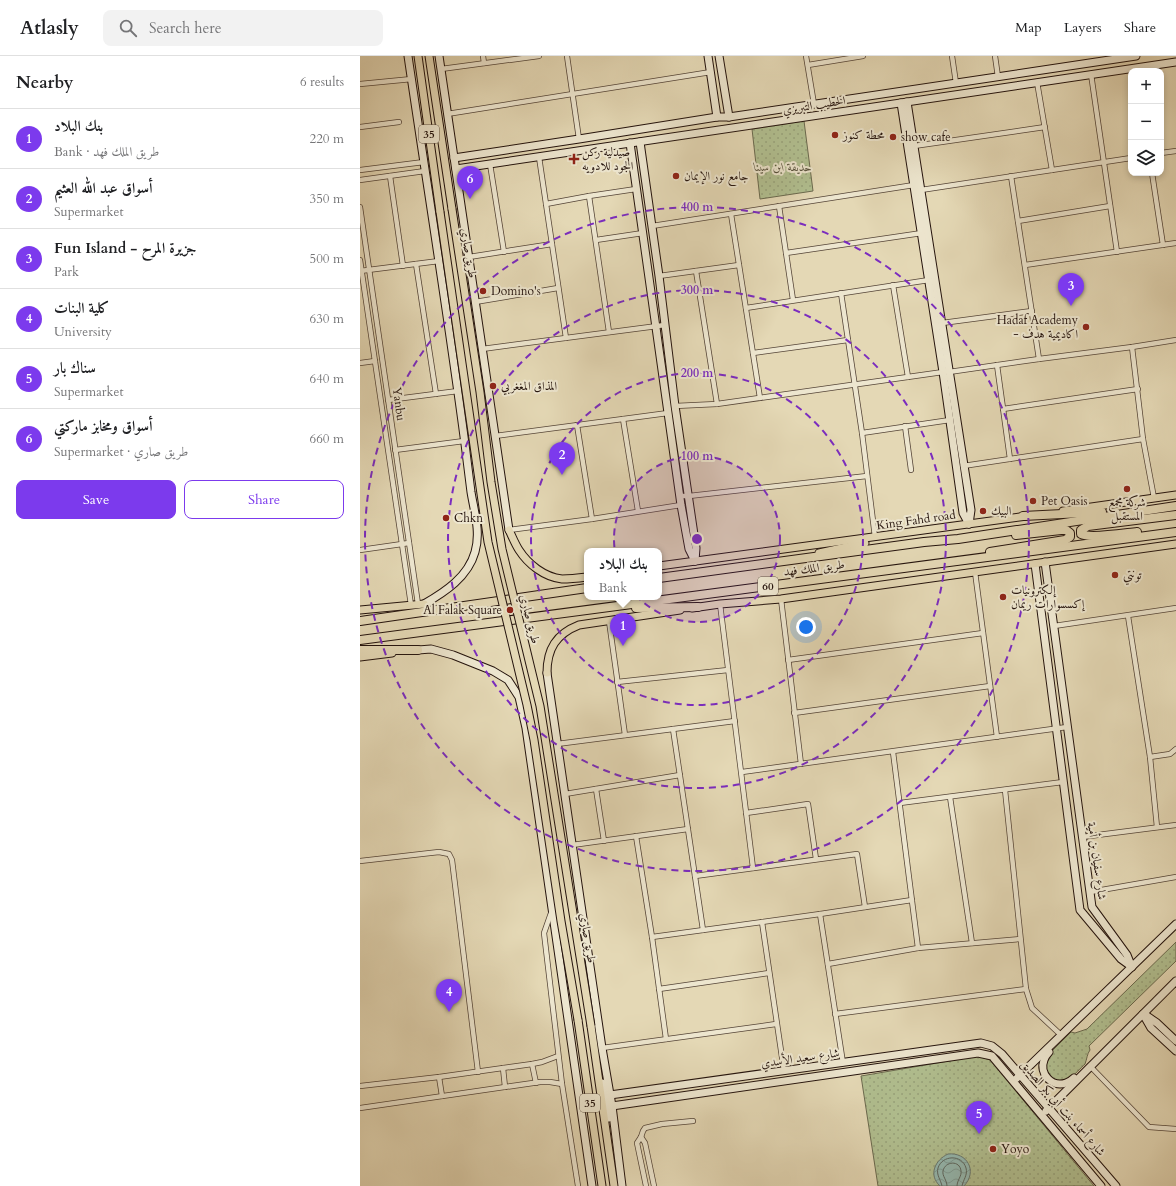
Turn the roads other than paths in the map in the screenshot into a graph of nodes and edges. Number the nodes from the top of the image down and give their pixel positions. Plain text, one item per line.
1 (408, 56) edge
2 (418, 56) edge
3 (429, 56) edge
4 (439, 56) edge
5 (483, 56) edge
6 (539, 56) edge
7 (567, 56) edge
8 (708, 56) edge
9 (719, 56) edge
10 (806, 56) edge
11 (863, 56) edge
12 (952, 56) edge
13 (995, 56) edge
14 (1136, 56) edge
15 (1090, 59) edge
16 (1176, 62) edge
17 (484, 63) junction
18 (808, 65) junction
19 (441, 69) junction
20 (711, 72) junction
21 (1091, 74) junction
22 (998, 77) junction
23 (412, 79) junction
24 (1037, 82) junction
25 (956, 83) junction
26 (360, 84) edge
27 (572, 95) junction
28 (904, 102) junction
29 (814, 104) junction
30 (447, 114) junction
31 (717, 117) junction
32 (729, 117) junction
33 (399, 122) dead end
34 (360, 127) edge
35 (1045, 127) junction
36 (579, 140) junction
37 (640, 142) junction
38 (630, 143) junction
39 (914, 146) junction
40 (1176, 151) edge
41 (1164, 153) edge
42 (539, 157) junction
43 (454, 158) junction
44 (1128, 158) edge
45 (424, 162) junction
46 (1104, 162) junction
47 (490, 164) junction
48 (360, 170) edge
49 (456, 170) junction
50 (1052, 170) junction
51 (425, 171) junction
52 (390, 176) junction
53 (1011, 176) junction
54 (1152, 176) edge
55 (360, 180) edge
56 (914, 185) junction
57 (636, 189) junction
58 (922, 190) junction
59 (589, 196) junction
60 (546, 204) junction
61 (779, 206) junction
62 (1110, 206) junction
63 (360, 207) edge
64 (731, 214) junction
65 (1018, 221) junction
66 (652, 226) junction
67 (643, 233) junction
68 (922, 233) junction
69 (596, 240) junction
70 (552, 244) junction
71 (1176, 244) edge
72 (1164, 245) junction
73 (504, 252) junction
74 (1116, 252) junction
75 (786, 253) junction
76 (468, 257) junction
77 (360, 260) edge
78 (438, 261) junction
79 (416, 264) junction
80 (739, 265) junction
81 (1024, 265) junction
82 (403, 266) junction
83 (369, 270) junction
84 (361, 271) edge
85 (696, 271) junction
86 (659, 276) junction
87 (929, 280) junction
88 (893, 285) junction
89 (558, 288) junction
90 (841, 293) junction
91 (794, 300) junction
92 (475, 302) junction
93 (746, 308) junction
94 (1032, 311) junction
95 (942, 323) junction
96 (665, 325) junction
97 (655, 326) junction
98 (609, 332) junction
99 (566, 338) junction
100 (848, 340) junction
101 (1176, 340) edge
102 (1132, 347) junction
103 (482, 349) junction
104 (753, 353) junction
105 (1039, 358) junction
106 (375, 361) junction
107 (360, 363) edge
108 (997, 365) junction
109 (946, 372) junction
110 (908, 377) junction
111 (854, 384) junction
112 (1138, 389) junction
113 (458, 391) junction
114 (436, 394) junction
115 (760, 398) junction
116 (388, 400) junction
117 (717, 404) junction
118 (675, 406) junction
119 (1003, 409) junction
120 (668, 413) junction
121 (623, 419) junction
122 (950, 420) junction
123 (577, 425) junction
124 (905, 426) junction
125 (862, 433) junction
126 (495, 436) junction
127 (1144, 439) junction
128 (464, 441) junction
129 (395, 450) junction
130 (1010, 459) junction
131 (960, 466) junction
132 (911, 470) dead end
133 (867, 476) junction
134 (1176, 495) edge
135 (680, 496) junction
136 (689, 496) junction
137 (1154, 498) junction
138 (681, 505) junction
139 (1176, 506) edge
140 (1148, 510) junction
141 (638, 511) junction
142 (1176, 515) edge
143 (1023, 516) junction
144 (592, 519) junction
145 (969, 524) junction
146 (1176, 529) edge
147 (509, 530) junction
148 (920, 531) junction
149 (1176, 532) edge
150 (875, 537) junction
151 (958, 540) junction
152 (409, 543) junction
153 (402, 544) junction
154 (1176, 544) edge
155 (360, 550) edge
156 (788, 560) junction
157 (695, 561) junction
158 (1045, 562) junction
159 (1035, 564) junction
160 (662, 566) edge
161 (921, 566) junction
162 (706, 571) junction
163 (975, 572) junction
164 (662, 573) edge
165 (584, 577) edge
166 (662, 578) edge
167 (584, 588) edge
168 (780, 599) junction
169 (417, 604) junction
170 (720, 604) junction
171 (698, 607) junction
172 (1176, 608) edge
173 (597, 609) junction
174 (360, 610) edge
175 (1128, 616) junction
176 (360, 620) edge
177 (609, 621) junction
178 (1054, 626) junction
179 (983, 633) junction
180 (360, 640) edge
181 (360, 650) edge
182 (418, 650) junction
183 (360, 657) edge
184 (788, 660) junction
185 (728, 670) junction
186 (547, 673) joint
187 (617, 682) junction
188 (990, 686) junction
189 (794, 713) junction
190 (735, 721) junction
191 (1068, 727) junction
192 (673, 729) junction
193 (1056, 729) junction
194 (625, 735) junction
195 (997, 737) junction
196 (557, 744) junction
197 (1176, 749) edge
198 (893, 752) junction
199 (1150, 757) junction
200 (800, 764) junction
201 (742, 772) junction
202 (680, 775) junction
203 (1063, 782) junction
204 (596, 789) junction
205 (1004, 790) junction
206 (565, 794) junction
207 (950, 797) junction
208 (900, 803) junction
209 (746, 813) junction
210 (1176, 825) edge
211 (1157, 827) junction
212 (688, 829) junction
213 (636, 836) junction
214 (1082, 837) junction
215 (604, 841) junction
216 (572, 845) junction
217 (816, 859) junction
218 (360, 861) edge
219 (753, 868) junction
220 (695, 876) junction
221 (1176, 877) edge
222 (1090, 892) junction
223 (912, 900) junction
224 (864, 907) junction
225 (552, 911) junction
226 (820, 914) junction
227 (762, 922) junction
228 (1176, 924) edge
229 (704, 930) junction
230 (652, 937) junction
231 (1020, 939) junction
232 (972, 943) junction
233 (918, 948) junction
234 (828, 964) junction
235 (1132, 967) junction
236 (769, 973) junction
237 (1176, 981) edge
238 (659, 989) junction
239 (1026, 989) junction
240 (835, 1014) junction
241 (1143, 1014) junction
242 (776, 1024) junction
243 (591, 1026) junction
244 (1061, 1035) junction
245 (666, 1039) junction
246 (1176, 1041) edge
247 (992, 1046) joint
248 (602, 1048) junction
249 (1176, 1050) edge
250 (558, 1056) junction
251 (992, 1056) joint
252 (843, 1063) junction
253 (532, 1064) junction
254 (1090, 1066) junction
255 (503, 1068) junction
256 (784, 1071) junction
257 (478, 1072) junction
258 (1020, 1075) junction
259 (439, 1078) junction
260 (1014, 1082) junction
261 (536, 1083) junction
262 (562, 1084) junction
263 (360, 1086) edge
264 (505, 1087) junction
265 (623, 1093) junction
266 (610, 1095) junction
267 (442, 1096) junction
268 (624, 1104) junction
269 (612, 1106) junction
270 (360, 1108) edge
271 (1048, 1109) junction
272 (1042, 1115) junction
273 (693, 1121) dead end
274 (1176, 1129) edge
275 (641, 1138) junction
276 (621, 1177) junction
277 (578, 1186) edge
278 (592, 1186) edge
279 (602, 1186) edge
280 (614, 1186) edge
281 (622, 1186) edge
282 (646, 1186) edge
283 (654, 1186) edge
284 (1101, 1186) edge
285 (1116, 1186) edge

1 - 23 street
2 - 279 main road, طريق صاري / 35, bridge
3 - 243 main road, طريق صاري / 35, bridge
4 - 19 street
5 - 17 street
6 - 17 street
7 - 27 street
8 - 20 street
9 - 32 street
10 - 18 street
11 - 18 street
12 - 25 street
13 - 22 street
14 - 15 street, الخطيب التبريزي
15 - 22 street, الخطيب التبريزي
16 - 21 street, الخطيب التبريزي
17 - 19 street
18 - 29 street
19 - 30 street
20 - 27 street
20 - 31 street
21 - 24 street, الخطيب التبريزي
21 - 46 street
22 - 25 street, الخطيب التبريزي
23 - 26 street
23 - 45 street
24 - 28 street, الخطيب التبريزي
24 - 35 street
25 - 29 street, الخطيب التبريزي
27 - 30 street
27 - 36 street
28 - 37 street, الخطيب التبريزي
28 - 39 street
28 - 56 street
29 - 32 street, الخطيب التبريزي
30 - 43 street
31 - 32 street, الخطيب التبريزي
31 - 36 street, الخطيب التبريزي
33 - 34 street
35 - 39 street
35 - 50 street
36 - 43 street, الخطيب التبريزي
37 - 38 street, الخطيب التبريزي
37 - 66 street
38 - 42 street, الخطيب التبريزي
38 - 57 street
39 - 58 street
40 - 41 street
42 - 47 street, الخطيب التبريزي
42 - 60 street
43 - 49 street
44 - 46 street
45 - 48 street
45 - 51 street
46 - 50 street
46 - 62 street
47 - 49 street, الخطيب التبريزي
47 - 73 street
49 - 76 street
50 - 53 street
51 - 52 street
51 - 78 street
52 - 55 street
52 - 82 street
53 - 58 street
53 - 65 street
54 - 72 street
56 - 61 street
56 - 68 street
57 - 59 street
57 - 67 street
58 - 95 street
59 - 60 street
59 - 69 street
60 - 70 street
61 - 64 street
61 - 75 street
62 - 65 street
62 - 74 street
63 - 83 street, Yanbu
64 - 66 street
64 - 80 street
65 - 81 street
66 - 86 street
67 - 69 street
67 - 97 street
68 - 75 street
68 - 87 street
69 - 98 street
70 - 73 street
70 - 89 street
71 - 72 street
72 - 74 street
73 - 76 street
74 - 81 street
75 - 91 street
76 - 92 street
77 - 84 street, Yanbu
78 - 79 street
78 - 113 street
79 - 82 street
79 - 114 street
80 - 85 street
80 - 93 street
81 - 94 street
82 - 83 street
83 - 84 street
83 - 116 street, Yanbu
84 - 106 street, Yanbu
85 - 86 street
85 - 117 street
86 - 96 street
87 - 88 street
87 - 109 street
88 - 90 street
88 - 110 street
89 - 92 street
89 - 99 street
90 - 91 street
90 - 100 street
91 - 93 street
92 - 103 street
93 - 104 street
94 - 95 street
94 - 105 street
95 - 109 street
96 - 97 street
96 - 118 street
97 - 98 street
97 - 120 street
98 - 99 street
99 - 103 street
100 - 104 street
100 - 111 street
101 - 102 street
102 - 105 street
102 - 112 street
103 - 126 street
104 - 115 street
105 - 108 street
106 - 107 street
106 - 153 street, Yanbu
108 - 109 street
108 - 119 street
109 - 110 street
109 - 122 street
109 - 131 street
110 - 111 street
111 - 115 street
111 - 125 street
112 - 119 street
112 - 127 street
113 - 114 street
113 - 128 street
114 - 116 street
115 - 117 street
116 - 129 street, Yanbu
117 - 118 street
118 - 136 street
119 - 130 street
120 - 121 street
120 - 135 street
121 - 123 street
121 - 141 street
122 - 124 street
122 - 131 street
123 - 126 street
123 - 144 street
124 - 125 street
124 - 132 street
125 - 133 street
126 - 147 street
127 - 130 street
127 - 137 street
128 - 129 street
128 - 169 street
129 - 152 street, Yanbu
130 - 131 street
131 - 145 street
133 - 136 street
133 - 150 street
134 - 137 main road, King Fahd road
135 - 136 street
135 - 138 street
136 - 157 street
137 - 143 main road, King Fahd road
138 - 141 street
138 - 157 street
139 - 140 highway, طريق الملك فهد / 60
140 - 143 highway
140 - 151 highway, طريق الملك فهد / 60
141 - 144 street
142 - 146 highway
143 - 145 main road, King Fahd road
144 - 147 street
145 - 148 main road, King Fahd road
147 - 165 main road
148 - 150 main road, King Fahd road
148 - 156 main road, طريق الملك فهد
149 - 161 highway, طريق الملك فهد / 60
150 - 157 main road, King Fahd road
151 - 156 highway, طريق الملك فهد / 60
151 - 161 highway
152 - 153 street
152 - 169 street, Yanbu
153 - 155 street
153 - 169 street, Yanbu
154 - 158 main road
156 - 162 highway, طريق الملك فهد / 60
157 - 160 main road, King Fahd road
158 - 159 main road
158 - 178 street, شارع سفيان بن أمية
159 - 163 main road
159 - 193 street, شارع سفيان بن أمية
161 - 173 highway, طريق الملك فهد / 60
162 - 164 highway
162 - 166 highway, طريق الملك فهد / 60
163 - 168 main road
163 - 179 street
167 - 176 highway
168 - 170 main road
168 - 184 street
169 - 174 main road
170 - 171 main road
170 - 185 street
171 - 173 highway
171 - 177 main road
172 - 175 street
173 - 180 highway, طريق الملك فهد / 60
175 - 178 street
175 - 199 street
177 - 186 main road
177 - 187 street
178 - 191 street, شارع سفيان بن أمية
179 - 184 street
179 - 188 street
181 - 182 highway
182 - 183 main road
182 - 225 street
184 - 189 street
185 - 187 street
185 - 190 street
186 - 196 street
187 - 194 street
188 - 189 street
188 - 195 street
189 - 200 street
190 - 192 street
190 - 201 street
191 - 193 street
191 - 214 street, شارع سفيان بن أمية
192 - 194 street
192 - 202 street
193 - 195 street
193 - 203 street, شارع سفيان بن أمية
194 - 196 street
195 - 198 street
196 - 206 street
197 - 199 street
198 - 200 street
198 - 208 street
199 - 211 street
200 - 201 street
201 - 209 street
202 - 204 street
202 - 212 street
203 - 205 street
203 - 235 street, شارع سفيان بن أمية
204 - 206 street
204 - 215 street
205 - 207 street
205 - 231 street
206 - 216 street
207 - 208 street
207 - 232 street
208 - 223 street
209 - 217 street
209 - 219 street
210 - 211 street
211 - 214 street
212 - 213 street
212 - 220 street
213 - 215 street
213 - 230 street
214 - 222 street, شارع سفيان بن أمية
215 - 216 street
216 - 248 street
217 - 219 street
217 - 224 street
218 - 257 street
219 - 220 street
220 - 229 street
221 - 222 street
222 - 235 street, شارع سفيان بن أمية
223 - 224 street
223 - 233 street
224 - 226 street
225 - 250 street
225 - 278 street
226 - 227 street
226 - 234 street
227 - 229 street
227 - 236 street
228 - 235 street
229 - 230 street
230 - 238 street
231 - 232 street
231 - 239 street
232 - 233 street
233 - 234 street
234 - 240 street
235 - 244 street
236 - 238 street
236 - 242 street
237 - 241 street
238 - 245 street
239 - 240 street
239 - 244 street
240 - 252 street
241 - 246 street
241 - 249 street
241 - 254 street
242 - 245 street
242 - 256 street
243 - 276 street
243 - 280 main road, طريق صاري / 35
244 - 254 street
244 - 258 street
245 - 248 street
247 - 252 street, شارع سعيد الأسدي
247 - 258 street, شارع أسماء بنت أبي بكر الصديق
248 - 266 street
250 - 253 street
250 - 262 street
251 - 260 street, شارع أسماء بنت أبي بكر الصديق
251 - 268 street, شارع سعيد الأسدي
252 - 256 street, شارع سعيد الأسدي
253 - 255 street
253 - 261 street
254 - 271 street
254 - 274 street
255 - 257 street
255 - 264 street
256 - 265 street, شارع سعيد الأسدي
257 - 259 street
258 - 260 street
258 - 271 street, شارع أسماء بنت أبي بكر الصديق
259 - 263 street
259 - 267 street
260 - 272 street, شارع أسماء بنت أبي بكر الصديق
261 - 262 street
261 - 264 street
262 - 277 street
264 - 267 street
265 - 266 street, شارع سعيد الأسدي
265 - 268 street
266 - 269 street
267 - 270 street
268 - 269 street, شارع سعيد الأسدي
269 - 276 street
271 - 272 street
271 - 285 street, شارع أسماء بنت أبي بكر الصديق
272 - 284 street, شارع أسماء بنت أبي بكر الصديق
273 - 275 street
275 - 282 street
275 - 283 street
276 - 281 street

